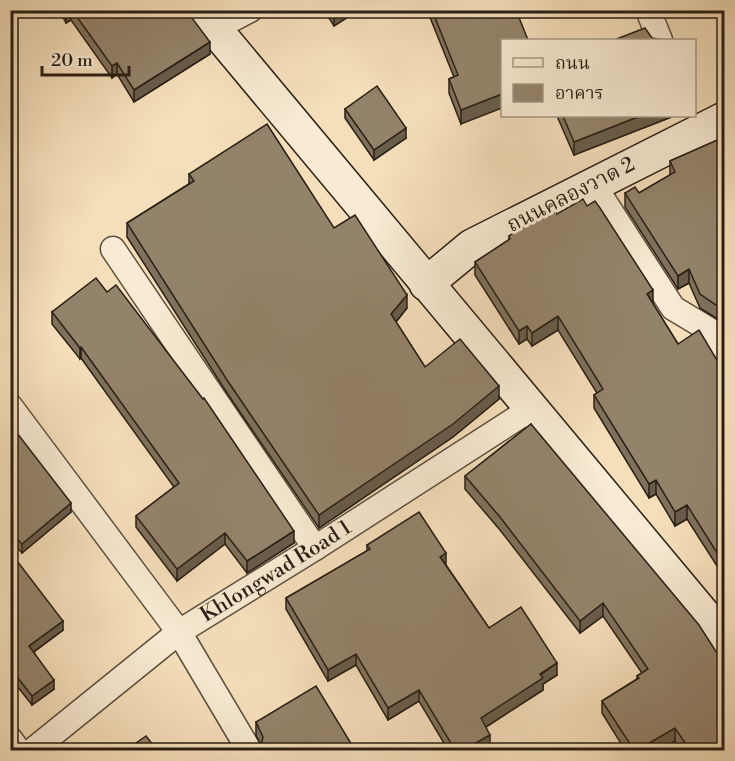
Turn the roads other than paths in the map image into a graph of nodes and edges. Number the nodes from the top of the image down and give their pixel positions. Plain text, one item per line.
1 (250, 10) edge
2 (648, 10) edge
3 (206, 20) edge
4 (660, 39) edge
5 (705, 122) edge
6 (594, 184) junction
7 (113, 249) dead end
8 (426, 285) junction
9 (724, 356) edge
10 (10, 406) edge
11 (531, 409) junction
12 (315, 548) junction
13 (179, 632) junction
14 (724, 639) edge
15 (10, 739) edge
16 (18, 750) edge
17 (33, 750) edge
18 (249, 750) edge

1 - 3 street
2 - 4 street
3 - 8 street
5 - 6 street, ถนนคลองวาด 2
6 - 8 street, ถนนคลองวาด 2
6 - 9 street
7 - 12 street
8 - 11 street
10 - 13 street
11 - 12 street, Khlongwad Road 1
11 - 14 street
12 - 13 street, Khlongwad Road 1
13 - 17 street, Khlongwad Road 1
13 - 18 street
15 - 16 street

